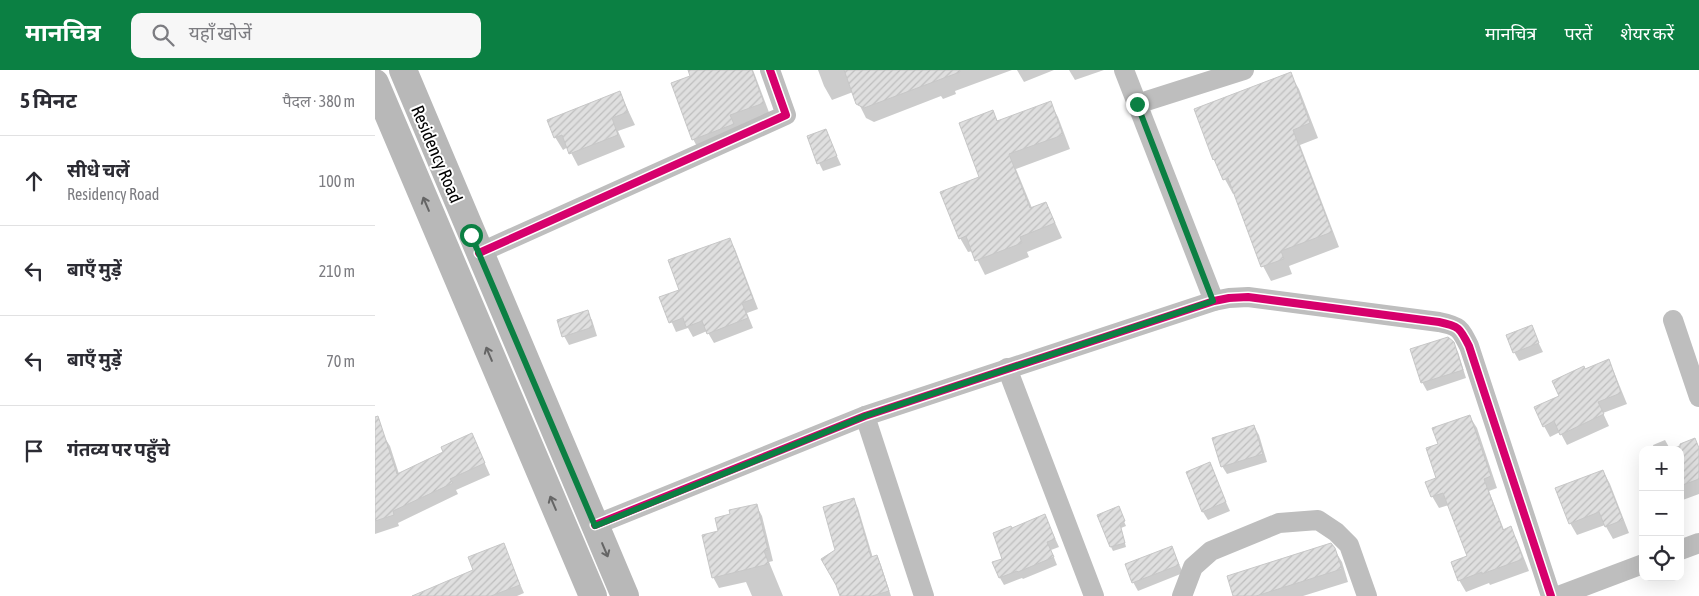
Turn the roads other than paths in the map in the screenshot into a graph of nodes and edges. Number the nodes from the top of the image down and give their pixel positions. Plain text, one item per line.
1 (403, 70) edge
2 (770, 70) edge
3 (1124, 70) edge
4 (1245, 70) edge
5 (375, 83) edge
6 (1137, 104) junction
7 (479, 253) junction
8 (1213, 301) junction
9 (1673, 320) dead end
10 (1007, 368) junction
11 (1699, 397) edge
12 (865, 416) junction
13 (595, 526) junction
14 (1699, 543) edge
15 (1684, 549) edge
16 (1639, 566) edge
17 (593, 596) edge
18 (625, 596) edge
19 (924, 596) edge
20 (1094, 596) edge
21 (1182, 596) edge
22 (1367, 596) edge
23 (1551, 596) edge
24 (1558, 596) edge

1 - 7 main road, Residency Road
2 - 7 street
3 - 6 street
4 - 6 street
17 -> 5 main road, Residency Road
6 - 8 street
7 - 13 main road, Residency Road
8 - 10 street
8 - 23 street
9 - 11 street
10 - 12 street
10 - 20 street
12 - 13 street
12 - 19 street
13 -> 18 main road, Residency Road
14 - 15 street
16 - 24 street
21 - 22 street

